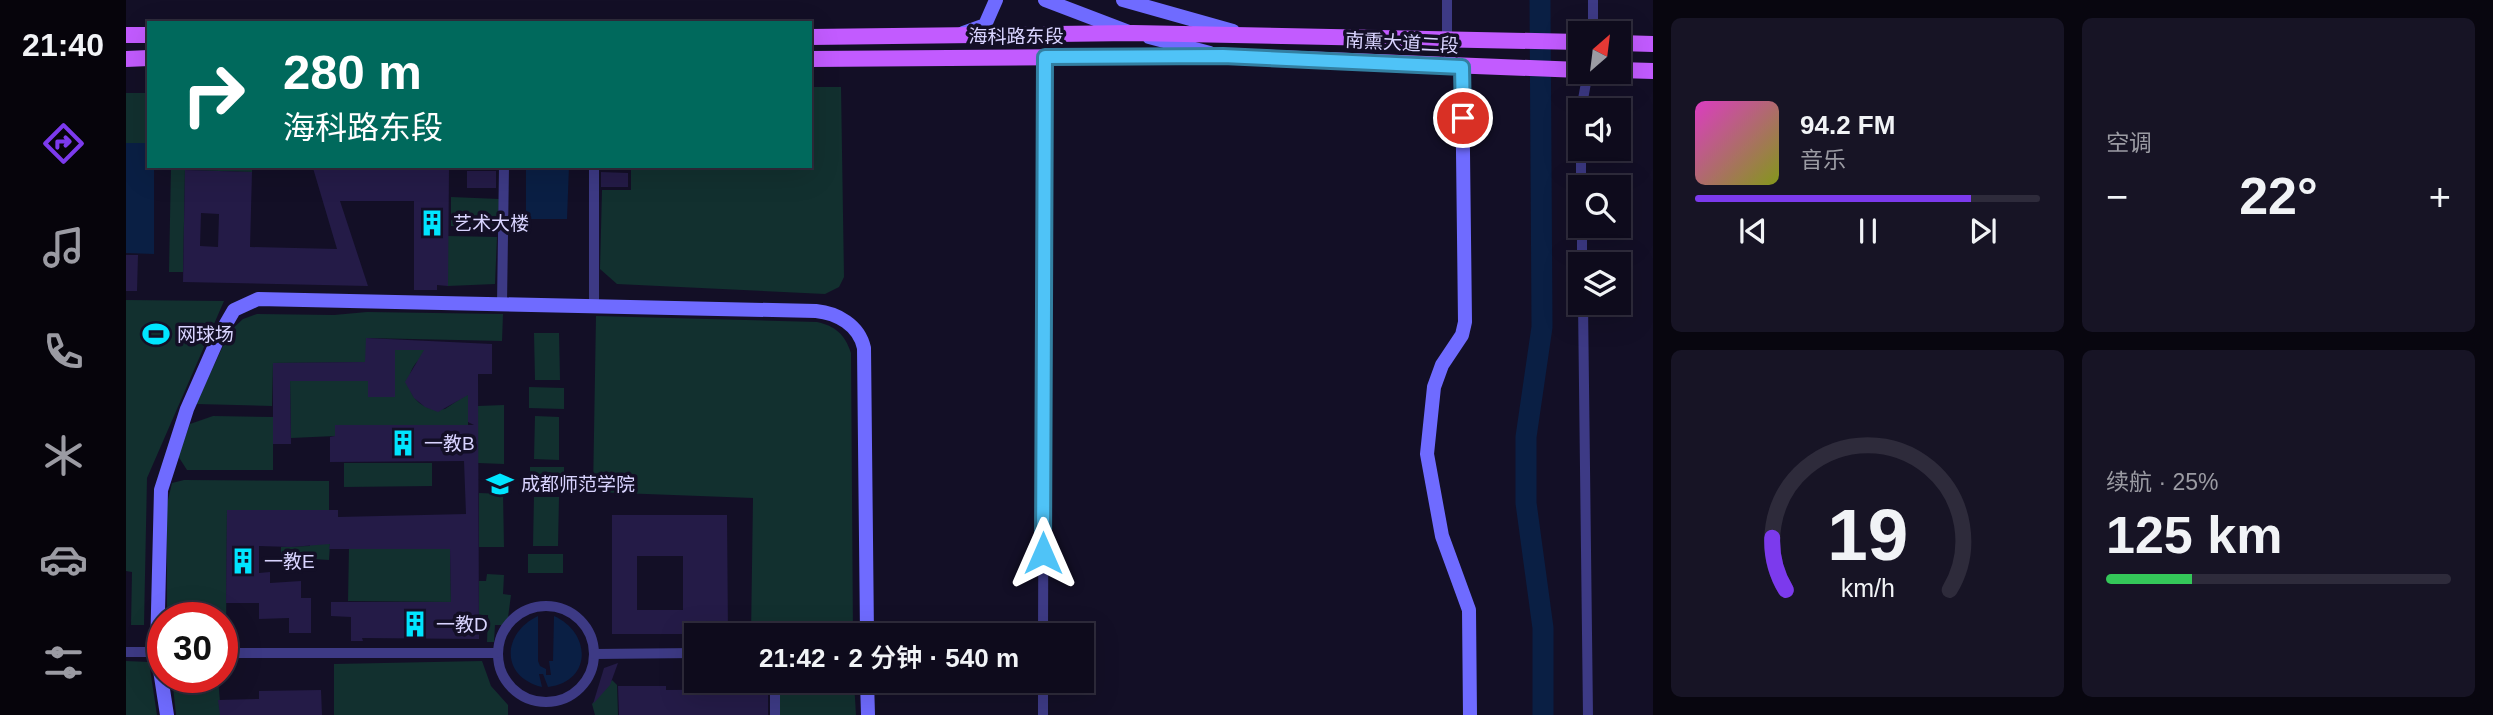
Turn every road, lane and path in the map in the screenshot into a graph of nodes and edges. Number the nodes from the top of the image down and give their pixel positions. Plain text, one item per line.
1 (996, 0) edge
2 (1045, 0) edge
3 (1123, 0) edge
4 (1447, 0) edge
5 (1593, 0) edge
6 (1592, 21) edge
7 (1133, 33) junction
8 (960, 34) junction
9 (1248, 34) junction
10 (126, 35) edge
11 (147, 35) edge
12 (812, 37) edge
13 (1447, 40) junction
14 (1568, 42) edge
15 (1631, 43) edge
16 (1653, 44) edge
17 (1223, 56) junction
18 (1045, 57) junction
19 (126, 58) edge
20 (147, 58) edge
21 (812, 59) edge
22 (1462, 67) junction
23 (1568, 70) edge
24 (1631, 70) edge
25 (1653, 71) edge
26 (504, 168) edge
27 (594, 168) edge
28 (502, 304) junction
29 (594, 305) junction
30 (1583, 315) edge
31 (160, 602) edge
32 (867, 623) edge
33 (1043, 623) edge
34 (126, 652) edge
35 (147, 652) edge
36 (238, 653) edge
37 (497, 653) junction
38 (684, 653) edge
39 (594, 654) junction
40 (165, 693) edge
41 (775, 693) edge
42 (867, 693) edge
43 (1043, 693) edge
44 (167, 715) edge
45 (775, 715) edge
46 (867, 715) edge
47 (1042, 715) edge
48 (1470, 715) edge
49 (1588, 715) edge

1 - 8 street
2 - 7 street
3 - 9 street
4 - 13 street
5 - 6 street
7 - 8 main road, 海科路东段
7 - 9 main road, 海科路东段
7 - 17 street
8 - 12 main road, 海科路东段
9 - 13 main road, 南熏大道二段
10 - 11 main road
13 - 14 main road, 南熏大道二段
15 - 16 main road
17 - 18 main road, 海科路东段
17 - 22 main road, 南熏大道二段
18 - 21 main road, 海科路东段
18 - 33 street
19 - 20 main road
22 - 23 main road, 南熏大道二段
22 - 48 street
24 - 25 main road
26 - 28 street
27 - 29 street
28 - 29 street
28 - 31 street
29 - 32 street
30 - 49 street
34 - 35 street
36 - 37 street
37 - 39 street
37 - 39 street
38 - 39 street
40 - 44 street
41 - 45 street
42 - 46 street
43 - 47 street

